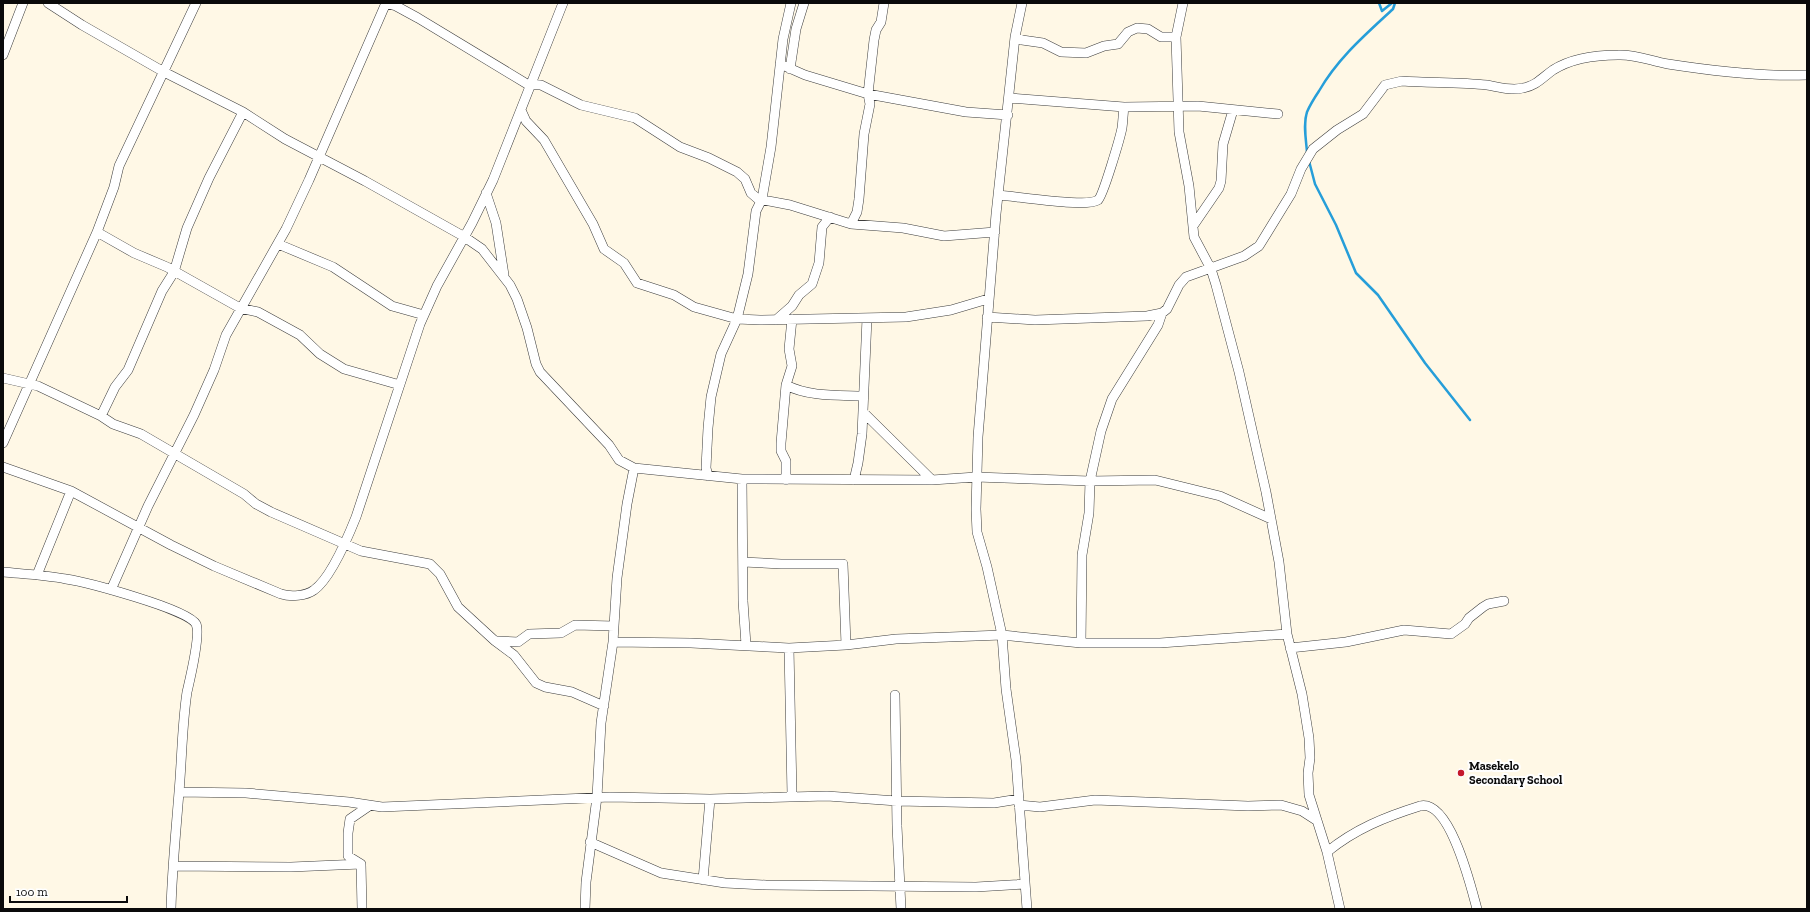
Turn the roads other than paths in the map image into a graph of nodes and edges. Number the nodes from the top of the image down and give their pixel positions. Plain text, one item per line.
1 (23, 3) edge
2 (48, 3) edge
3 (196, 3) edge
4 (386, 3) edge
5 (791, 3) edge
6 (804, 3) edge
7 (884, 3) edge
8 (1022, 3) edge
9 (1183, 3) edge
10 (563, 4) edge
11 (1015, 37) junction
12 (1176, 37) junction
13 (3, 55) edge
14 (780, 64) junction
15 (790, 69) junction
16 (164, 72) junction
17 (1807, 75) edge
18 (531, 85) junction
19 (868, 94) junction
20 (1010, 98) junction
21 (1177, 106) junction
22 (1124, 107) junction
23 (521, 110) junction
24 (1233, 110) junction
25 (243, 112) junction
26 (1278, 114) dead end
27 (1008, 115) junction
28 (318, 156) junction
29 (486, 193) junction
30 (998, 194) junction
31 (762, 199) junction
32 (830, 217) junction
33 (851, 224) junction
34 (1193, 226) junction
35 (97, 232) junction
36 (994, 232) junction
37 (463, 236) junction
38 (278, 244) junction
39 (1211, 269) junction
40 (174, 272) junction
41 (505, 278) junction
42 (988, 299) junction
43 (240, 308) junction
44 (1162, 313) junction
45 (424, 315) junction
46 (987, 317) junction
47 (867, 318) junction
48 (736, 319) junction
49 (776, 320) junction
50 (792, 320) junction
51 (3, 378) edge
52 (30, 384) junction
53 (400, 385) junction
54 (786, 385) junction
55 (863, 396) junction
56 (863, 412) junction
57 (101, 416) junction
58 (3, 443) edge
59 (174, 455) junction
60 (3, 467) edge
61 (634, 468) junction
62 (708, 476) junction
63 (976, 477) junction
64 (742, 479) junction
65 (786, 480) junction
66 (854, 480) junction
67 (932, 480) junction
68 (1090, 481) junction
69 (72, 491) junction
70 (1271, 518) junction
71 (138, 527) junction
72 (344, 545) junction
73 (743, 562) junction
74 (3, 572) edge
75 (37, 575) junction
76 (111, 590) junction
77 (1504, 601) dead end
78 (614, 626) junction
79 (1287, 634) junction
80 (1002, 635) junction
81 (495, 641) junction
82 (613, 642) junction
83 (1081, 643) junction
84 (746, 645) junction
85 (846, 645) junction
86 (789, 648) junction
87 (1290, 648) junction
88 (895, 695) dead end
89 (604, 706) junction
90 (179, 792) junction
91 (792, 795) junction
92 (597, 798) junction
93 (710, 799) junction
94 (897, 801) junction
95 (1019, 802) junction
96 (370, 806) junction
97 (1316, 820) junction
98 (590, 842) junction
99 (1327, 852) junction
100 (361, 864) junction
101 (173, 866) junction
102 (703, 880) junction
103 (1025, 884) junction
104 (900, 886) junction
105 (171, 909) edge
106 (362, 909) edge
107 (584, 909) edge
108 (901, 909) edge
109 (1027, 909) edge
110 (1340, 909) edge
111 (1477, 909) edge

1 - 13 street
2 - 16 street
3 - 16 street
4 - 18 street
4 - 28 street
5 - 14 street
6 - 15 street
7 - 19 street
8 - 11 street
9 - 12 street
10 - 18 street
11 - 12 street
11 - 20 street
12 - 21 street
14 - 15 street
14 - 31 street
15 - 19 street
16 - 25 street
16 - 35 street
17 - 39 street
18 - 23 street
18 - 31 street
19 - 27 street
19 - 33 street
20 - 22 street
20 - 27 street
21 - 22 street
21 - 24 street
21 - 34 street
22 - 30 street
23 - 29 street
23 - 48 street
24 - 26 street
24 - 34 street
25 - 28 street
25 - 40 street
27 - 30 street
28 - 37 street
28 - 38 street
29 - 37 street
29 - 41 street
30 - 36 street
31 - 32 street
31 - 48 street
32 - 33 street
32 - 49 street
33 - 36 street
34 - 39 street
35 - 40 street
35 - 52 street
36 - 42 street
37 - 41 street
37 - 45 street
38 - 43 street
38 - 45 street
39 - 44 street
39 - 70 street
40 - 43 street
40 - 57 street
41 - 61 street
42 - 46 street
42 - 47 street
43 - 53 street
43 - 59 street
44 - 46 street
44 - 68 street
45 - 53 street
46 - 63 street
47 - 50 street
47 - 55 street
48 - 49 street
48 - 62 street
49 - 50 street
50 - 54 street
51 - 52 street
52 - 57 street
52 - 58 street
53 - 72 street
54 - 55 street
54 - 65 street
55 - 56 street
56 - 66 street
56 - 67 street
57 - 59 street
59 - 71 street
59 - 72 street
60 - 69 street
61 - 62 street
61 - 78 street
62 - 64 street
63 - 67 street
63 - 68 street
63 - 80 street
64 - 65 street
64 - 73 street
65 - 66 street
66 - 67 street
68 - 70 street
68 - 83 street
69 - 71 street
69 - 75 street
70 - 79 street
71 - 72 street
71 - 76 street
72 - 81 street
73 - 84 street
73 - 85 street
74 - 75 street
75 - 76 street
76 - 90 street
77 - 87 street
78 - 81 street
78 - 82 street
79 - 83 street
79 - 87 street
80 - 83 street
80 - 85 street
80 - 95 street
81 - 89 street
82 - 84 street
82 - 89 street
84 - 86 street
85 - 86 street
86 - 91 street
87 - 97 street
88 - 94 street
89 - 92 street
90 - 96 street
90 - 101 street
91 - 93 street
91 - 94 street
92 - 93 street
92 - 96 street
92 - 98 street
93 - 102 street
94 - 95 street
94 - 104 street
95 - 97 street
95 - 103 street
96 - 100 street
97 - 99 street
98 - 102 street
98 - 107 street
99 - 110 street
99 - 111 street
100 - 101 street
100 - 106 street
101 - 105 street
102 - 104 street
103 - 104 street
103 - 109 street
104 - 108 street

